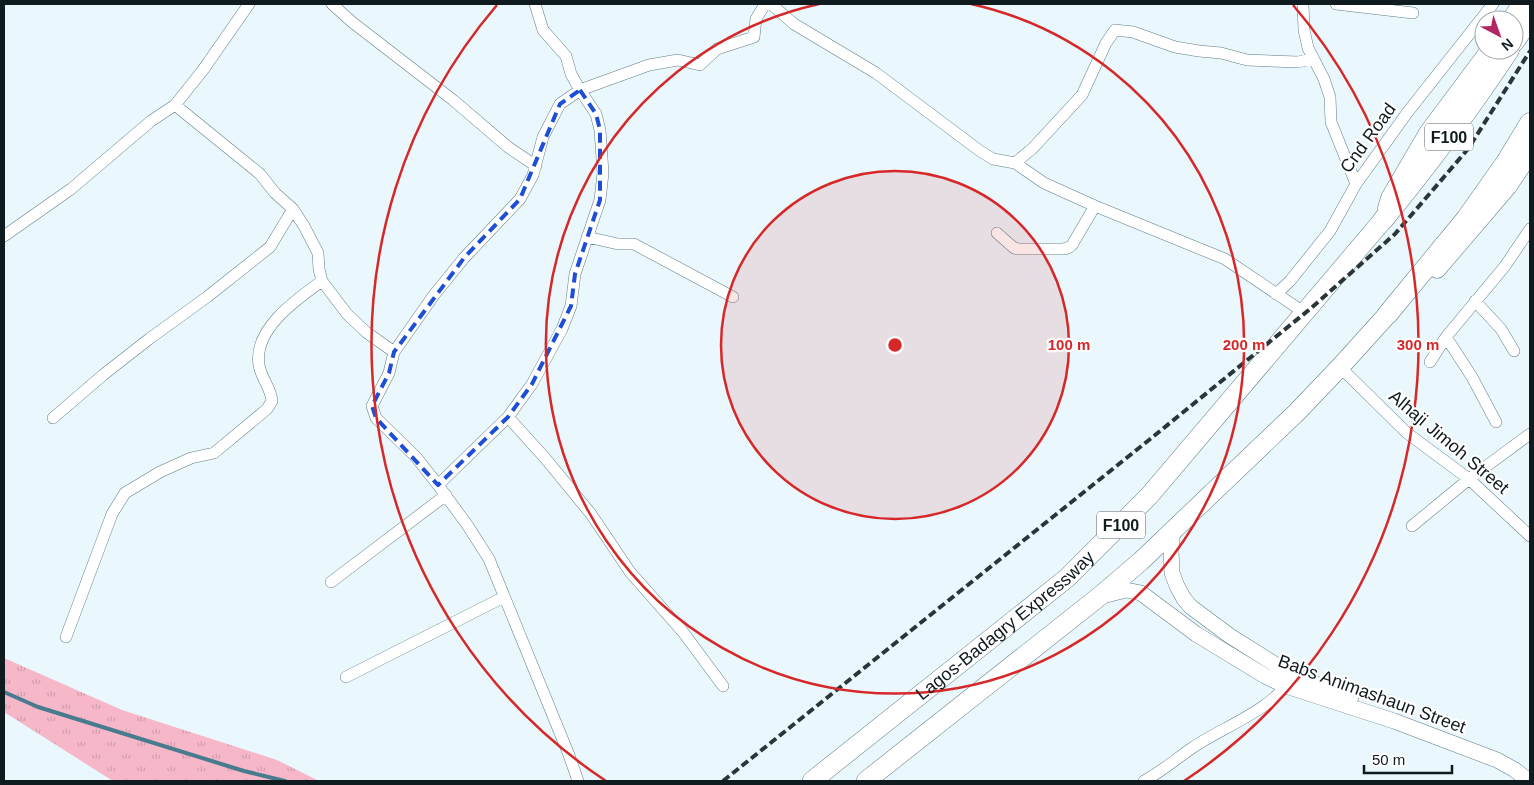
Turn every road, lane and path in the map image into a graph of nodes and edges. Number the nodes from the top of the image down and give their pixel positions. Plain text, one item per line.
1 (249, 4) edge
2 (332, 4) edge
3 (535, 4) edge
4 (766, 4) edge
5 (771, 4) edge
6 (1303, 4) edge
7 (1336, 4) edge
8 (1493, 4) edge
9 (1413, 13) dead end
10 (1312, 59) junction
11 (1483, 60) edge
12 (1502, 60) edge
13 (580, 90) junction
14 (175, 105) junction
15 (1530, 123) edge
16 (1016, 163) junction
17 (1527, 165) edge
18 (536, 166) junction
19 (1356, 184) junction
20 (1095, 206) junction
21 (292, 209) junction
22 (1382, 220) junction
23 (1530, 228) edge
24 (997, 233) dead end
25 (4, 236) edge
26 (587, 237) junction
27 (322, 282) junction
28 (1276, 294) junction
29 (733, 297) dead end
30 (1476, 301) junction
31 (1304, 313) junction
32 (1387, 315) junction
33 (1446, 337) junction
34 (1514, 351) dead end
35 (394, 352) junction
36 (1430, 362) dead end
37 (1340, 367) junction
38 (508, 417) junction
39 (53, 418) dead end
40 (1496, 422) dead end
41 (1530, 434) edge
42 (1469, 479) junction
43 (438, 485) junction
44 (446, 495) junction
45 (1412, 526) dead end
46 (1174, 529) junction
47 (1530, 536) edge
48 (331, 582) dead end
49 (1100, 596) junction
50 (504, 597) junction
51 (66, 637) dead end
52 (346, 677) dead end
53 (1289, 681) junction
54 (723, 686) dead end
55 (1530, 769) edge
56 (578, 781) edge
57 (812, 781) edge
58 (866, 781) edge
59 (1144, 781) edge
60 (1529, 781) edge

1 - 14 street
2 - 18 street
3 - 13 street
4 - 13 street
5 - 16 street
6 - 10 street
7 - 9 street
8 - 19 street, Cnd Road
10 - 16 street
10 - 19 street
11 - 22 main road, Lagos-Badagry Expressway / F100
12 - 22 highway, F100
13 - 18 street
13 - 26 street
14 - 21 street
14 - 25 street
15 - 32 highway, Lagos-Badagry Expressway / F100
16 - 20 street
17 - 32 main road, Lagos-Badagry Expressway
18 - 35 street
19 - 28 street, Cnd Road
20 - 24 street
20 - 28 street
21 - 27 street
21 - 39 street
22 - 31 highway, Lagos-Badagry Expressway / F100
23 - 30 street
26 - 29 street
26 - 38 street
27 - 35 street
27 - 51 street
28 - 31 street
30 - 33 street
30 - 34 street
31 - 57 highway, Lagos-Badagry Expressway / F100
32 - 37 highway, Lagos-Badagry Expressway / F100
33 - 36 street
33 - 40 street
35 - 43 street
37 - 42 street, Alhaji Jimoh Street
37 - 46 highway, Lagos-Badagry Expressway / F100
38 - 43 street
38 - 54 street
41 - 42 street
42 - 45 street
42 - 47 street, Alhaji Jimoh Street
43 - 44 street
44 - 48 street
44 - 50 street
46 - 49 highway, Lagos-Badagry Expressway / F100
46 - 53 main road, Babs Animashaun Street
49 - 53 main road, Babs Animashaun Street
49 - 58 highway, Lagos-Badagry Expressway / F100
50 - 52 street
50 - 56 street
53 - 55 main road, Babs Animashaun Street
53 - 59 street
53 - 60 main road, Babs Animashaun Street

